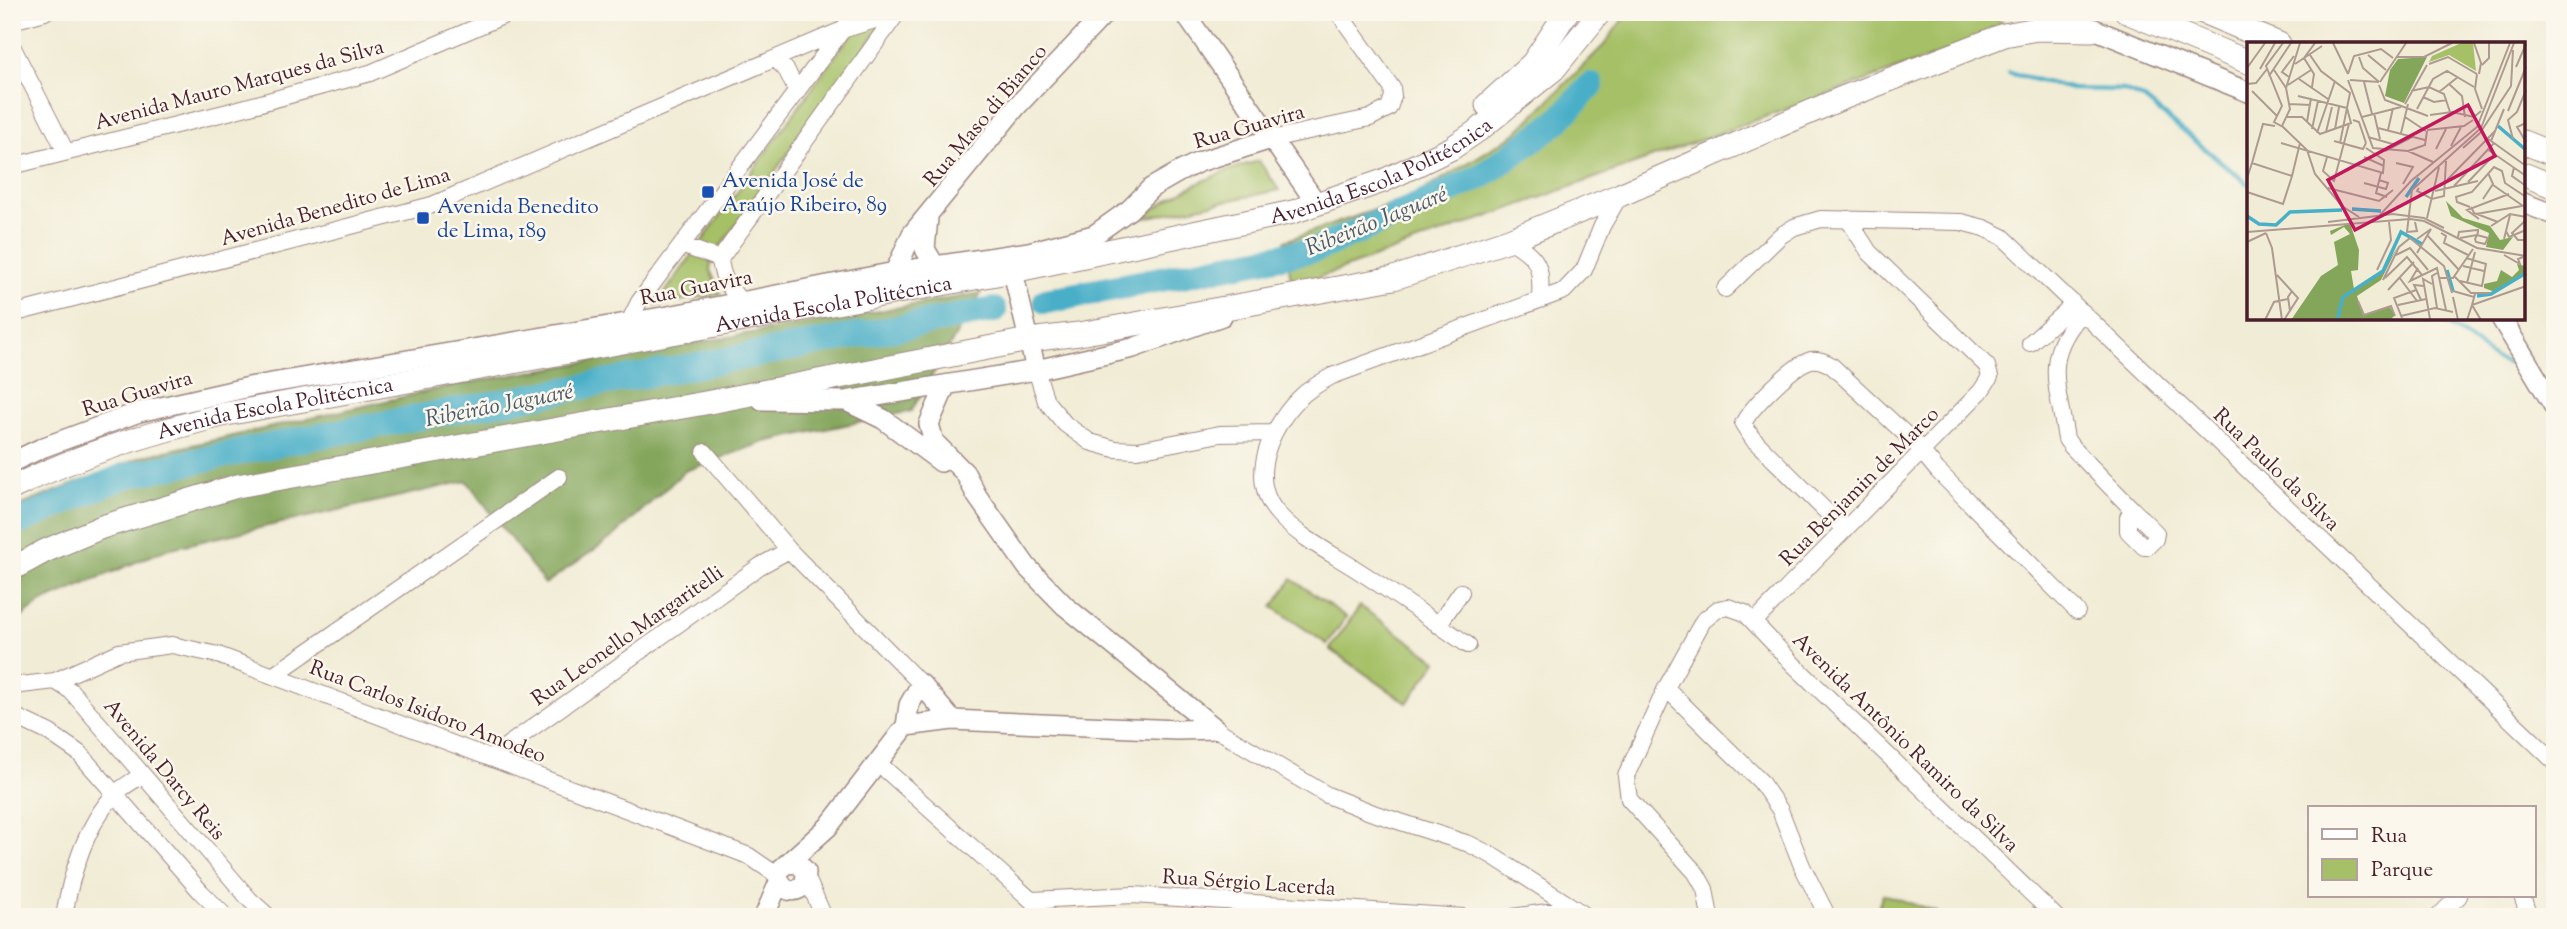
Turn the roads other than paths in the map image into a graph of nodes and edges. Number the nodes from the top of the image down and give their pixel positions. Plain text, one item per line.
1 (45, 12) edge
2 (512, 12) edge
3 (856, 12) edge
4 (1106, 12) edge
5 (1184, 12) edge
6 (1338, 12) edge
7 (1567, 12) edge
8 (1600, 12) edge
9 (2052, 12) edge
10 (2127, 12) edge
11 (2203, 12) edge
12 (2227, 12) edge
13 (898, 13) edge
14 (12, 21) edge
15 (842, 30) junction
16 (2092, 30) junction
17 (2273, 42) edge
18 (2280, 42) edge
19 (12, 46) edge
20 (776, 60) junction
21 (2247, 61) edge
22 (2247, 91) edge
23 (797, 92) junction
24 (1270, 139) junction
25 (2525, 143) edge
26 (1452, 148) junction
27 (66, 152) junction
28 (2555, 155) edge
29 (12, 166) edge
30 (2525, 175) edge
31 (2555, 187) edge
32 (1620, 195) junction
33 (1317, 204) junction
34 (2525, 204) edge
35 (2555, 215) edge
36 (928, 218) junction
37 (1848, 219) junction
38 (1509, 240) junction
39 (684, 246) junction
40 (720, 259) junction
41 (935, 266) junction
42 (895, 272) junction
43 (1013, 273) junction
44 (1725, 289) dead end
45 (808, 298) junction
46 (1540, 300) junction
47 (741, 301) junction
48 (1263, 303) junction
49 (2078, 307) junction
50 (12, 314) edge
51 (2502, 320) edge
52 (629, 323) junction
53 (1027, 333) junction
54 (2030, 343) dead end
55 (1036, 370) junction
56 (999, 377) junction
57 (945, 387) junction
58 (846, 401) junction
59 (705, 403) junction
60 (2555, 408) edge
61 (1273, 433) junction
62 (705, 452) dead end
63 (1921, 452) junction
64 (12, 462) edge
65 (559, 477) dead end
66 (12, 488) edge
67 (977, 496) junction
68 (2132, 509) dead end
69 (1845, 530) junction
70 (789, 550) junction
71 (12, 569) edge
72 (1461, 592) dead end
73 (2077, 611) dead end
74 (1754, 622) junction
75 (1438, 625) junction
76 (1468, 645) dead end
77 (274, 675) junction
78 (55, 681) junction
79 (921, 684) junction
80 (13, 686) edge
81 (1666, 688) junction
82 (12, 715) edge
83 (952, 720) junction
84 (906, 726) junction
85 (1216, 729) junction
86 (491, 757) junction
87 (877, 762) junction
88 (2555, 762) edge
89 (142, 775) junction
90 (116, 793) junction
91 (793, 878) junction
92 (2457, 898) edge
93 (2523, 898) edge
94 (1032, 900) junction
95 (1581, 912) edge
96 (1335, 913) edge
97 (64, 917) edge
98 (226, 917) edge
99 (269, 917) edge
100 (764, 917) edge
101 (771, 917) edge
102 (818, 917) edge
103 (824, 917) edge
104 (1050, 917) edge
105 (1463, 917) edge
106 (1513, 917) edge
107 (1710, 917) edge
108 (1828, 917) edge
109 (2056, 917) edge
110 (2438, 917) edge
111 (2529, 917) edge

1 - 14 street
2 - 27 street, Avenida Mauro Marques da Silva
3 - 15 street
4 - 36 main road, Rua Maso di Bianco
5 - 24 main road
6 - 24 street, Rua Guavira
7 - 26 highway
8 - 26 highway, Avenida Escola Politécnica
9 - 16 main road
10 - 21 highway
11 - 17 highway
12 - 18 highway
13 - 15 street, Avenida Benedito de Lima
13 - 40 street
15 - 20 street, Avenida Benedito de Lima
15 - 23 street
16 - 22 main road
16 - 32 highway
19 - 27 street
20 - 23 street
20 - 50 street, Avenida Benedito de Lima
23 - 39 street
24 - 33 main road
24 - 43 main road, Rua Guavira
25 - 28 highway
26 - 33 highway, Avenida Escola Politécnica
27 - 29 street, Avenida Mauro Marques da Silva
30 - 31 highway
32 - 38 highway
32 - 46 street
33 - 43 highway, Avenida Escola Politécnica
34 - 35 main road
36 - 41 main road, Rua Maso di Bianco
36 - 42 main road, Rua Maso di Bianco
37 - 44 street, Rua Paulo da Silva
37 - 49 street, Rua Paulo da Silva
37 - 63 street, Rua Benjamin de Marco
38 - 46 street
38 - 48 highway
39 - 40 street
39 - 52 street
40 - 47 street
41 - 42 main road, Rua Guavira
41 - 43 main road, Rua Guavira
42 - 45 main road, Rua Guavira
43 - 45 highway, Avenida Escola Politécnica
43 - 53 main road
45 - 47 main road, Rua Guavira
45 - 66 highway, Avenida Escola Politécnica
46 - 61 street
47 - 52 main road, Rua Guavira
48 - 53 highway
48 - 55 main road
49 - 54 street
49 - 68 street
49 - 88 street, Rua Paulo da Silva
51 - 60 main road
52 - 64 main road, Rua Guavira
53 - 55 main road
53 - 56 main road
53 - 59 highway
55 - 56 main road
55 - 61 street
56 - 57 main road
57 - 58 main road
57 - 67 main road
58 - 59 main road
58 - 67 main road
59 - 71 highway
61 - 75 street
62 - 70 street
63 - 69 street, Rua Benjamin de Marco
63 - 69 street
63 - 73 street
65 - 77 street
67 - 85 main road
69 - 74 street, Rua Benjamin de Marco
70 - 79 street
70 - 86 street, Rua Leonello Margaritelli
72 - 75 street
74 - 81 street, Avenida Antônio Ramiro da Silva
74 - 109 street, Avenida Antônio Ramiro da Silva
75 - 76 street
77 - 78 street, Rua Carlos Isidoro Amodeo
77 - 86 street, Rua Carlos Isidoro Amodeo
78 - 80 street
78 - 89 street, Avenida Darcy Reis
79 - 83 main road
79 - 84 main road
81 - 107 street
81 - 108 street
82 - 90 street
83 - 84 main road
83 - 85 main road
84 - 87 main road
85 - 95 street
86 - 91 street, Rua Carlos Isidoro Amodeo
87 - 91 main road
87 - 94 street
89 - 90 street
89 - 99 street, Avenida Darcy Reis
90 - 97 street
90 - 98 street
91 - 100 main road
91 - 101 main road
91 - 102 street, Rua Carlos Isidoro Amodeo
91 - 103 street
92 - 110 street
93 - 111 street
94 - 96 street, Rua Sérgio Lacerda
94 - 104 street
95 - 106 street
96 - 105 street, Rua Sérgio Lacerda

